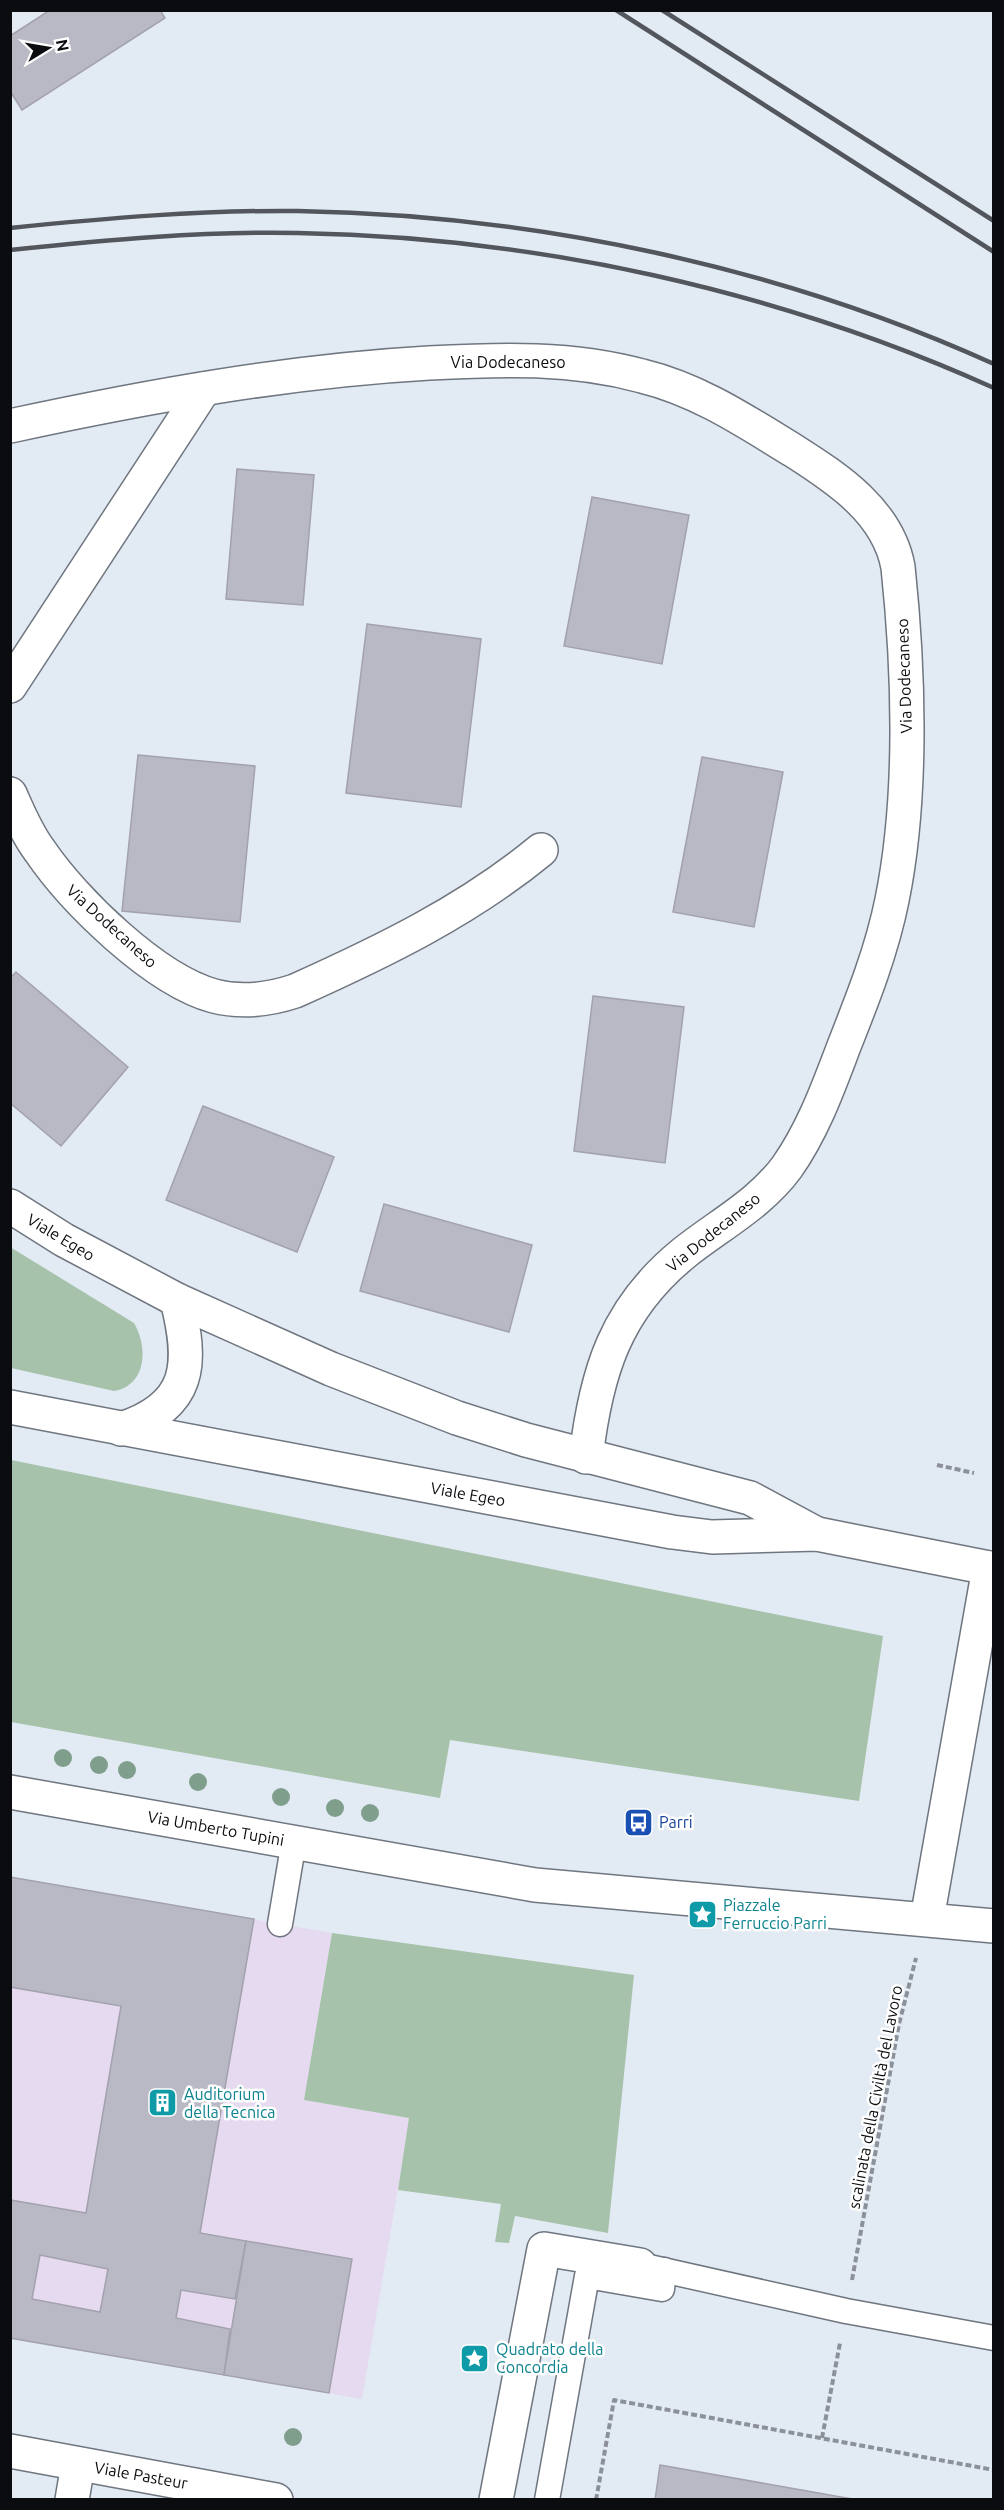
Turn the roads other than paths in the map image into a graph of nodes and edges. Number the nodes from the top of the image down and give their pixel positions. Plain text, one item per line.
1 (204, 389) junction
2 (10, 426) edge
3 (10, 686) edge
4 (10, 795) edge
5 (541, 850) dead end
6 (10, 1206) edge
7 (177, 1300) junction
8 (10, 1407) edge
9 (121, 1429) junction
10 (586, 1457) junction
11 (818, 1534) junction
12 (991, 1569) edge
13 (10, 1792) edge
14 (294, 1841) junction
15 (927, 1919) junction
16 (279, 1924) dead end
17 (993, 1926) edge
18 (652, 2267) junction
19 (993, 2338) edge
20 (10, 2451) edge
21 (78, 2464) junction
22 (72, 2499) edge
23 (276, 2499) edge
24 (496, 2499) edge
25 (547, 2499) edge

1 - 2 street, Via Dodecaneso
1 - 3 street
1 - 10 street, Via Dodecaneso
4 - 5 street, Via Dodecaneso
6 - 7 street, Viale Egeo
7 - 9 street
7 - 10 street, Viale Egeo
8 - 9 street, Viale Egeo
9 - 11 street, Viale Egeo
10 - 11 street, Viale Egeo
11 - 12 street, Viale Egeo
12 - 15 street
13 - 14 street, Via Umberto Tupini
14 - 15 street, Via Umberto Tupini
14 - 16 lane
15 - 17 street
18 - 19 lane
18 - 24 street
18 - 25 lane
20 - 21 street, Viale Pasteur
21 - 22 street, Viale Pasteur
21 - 23 street, Viale Pasteur

